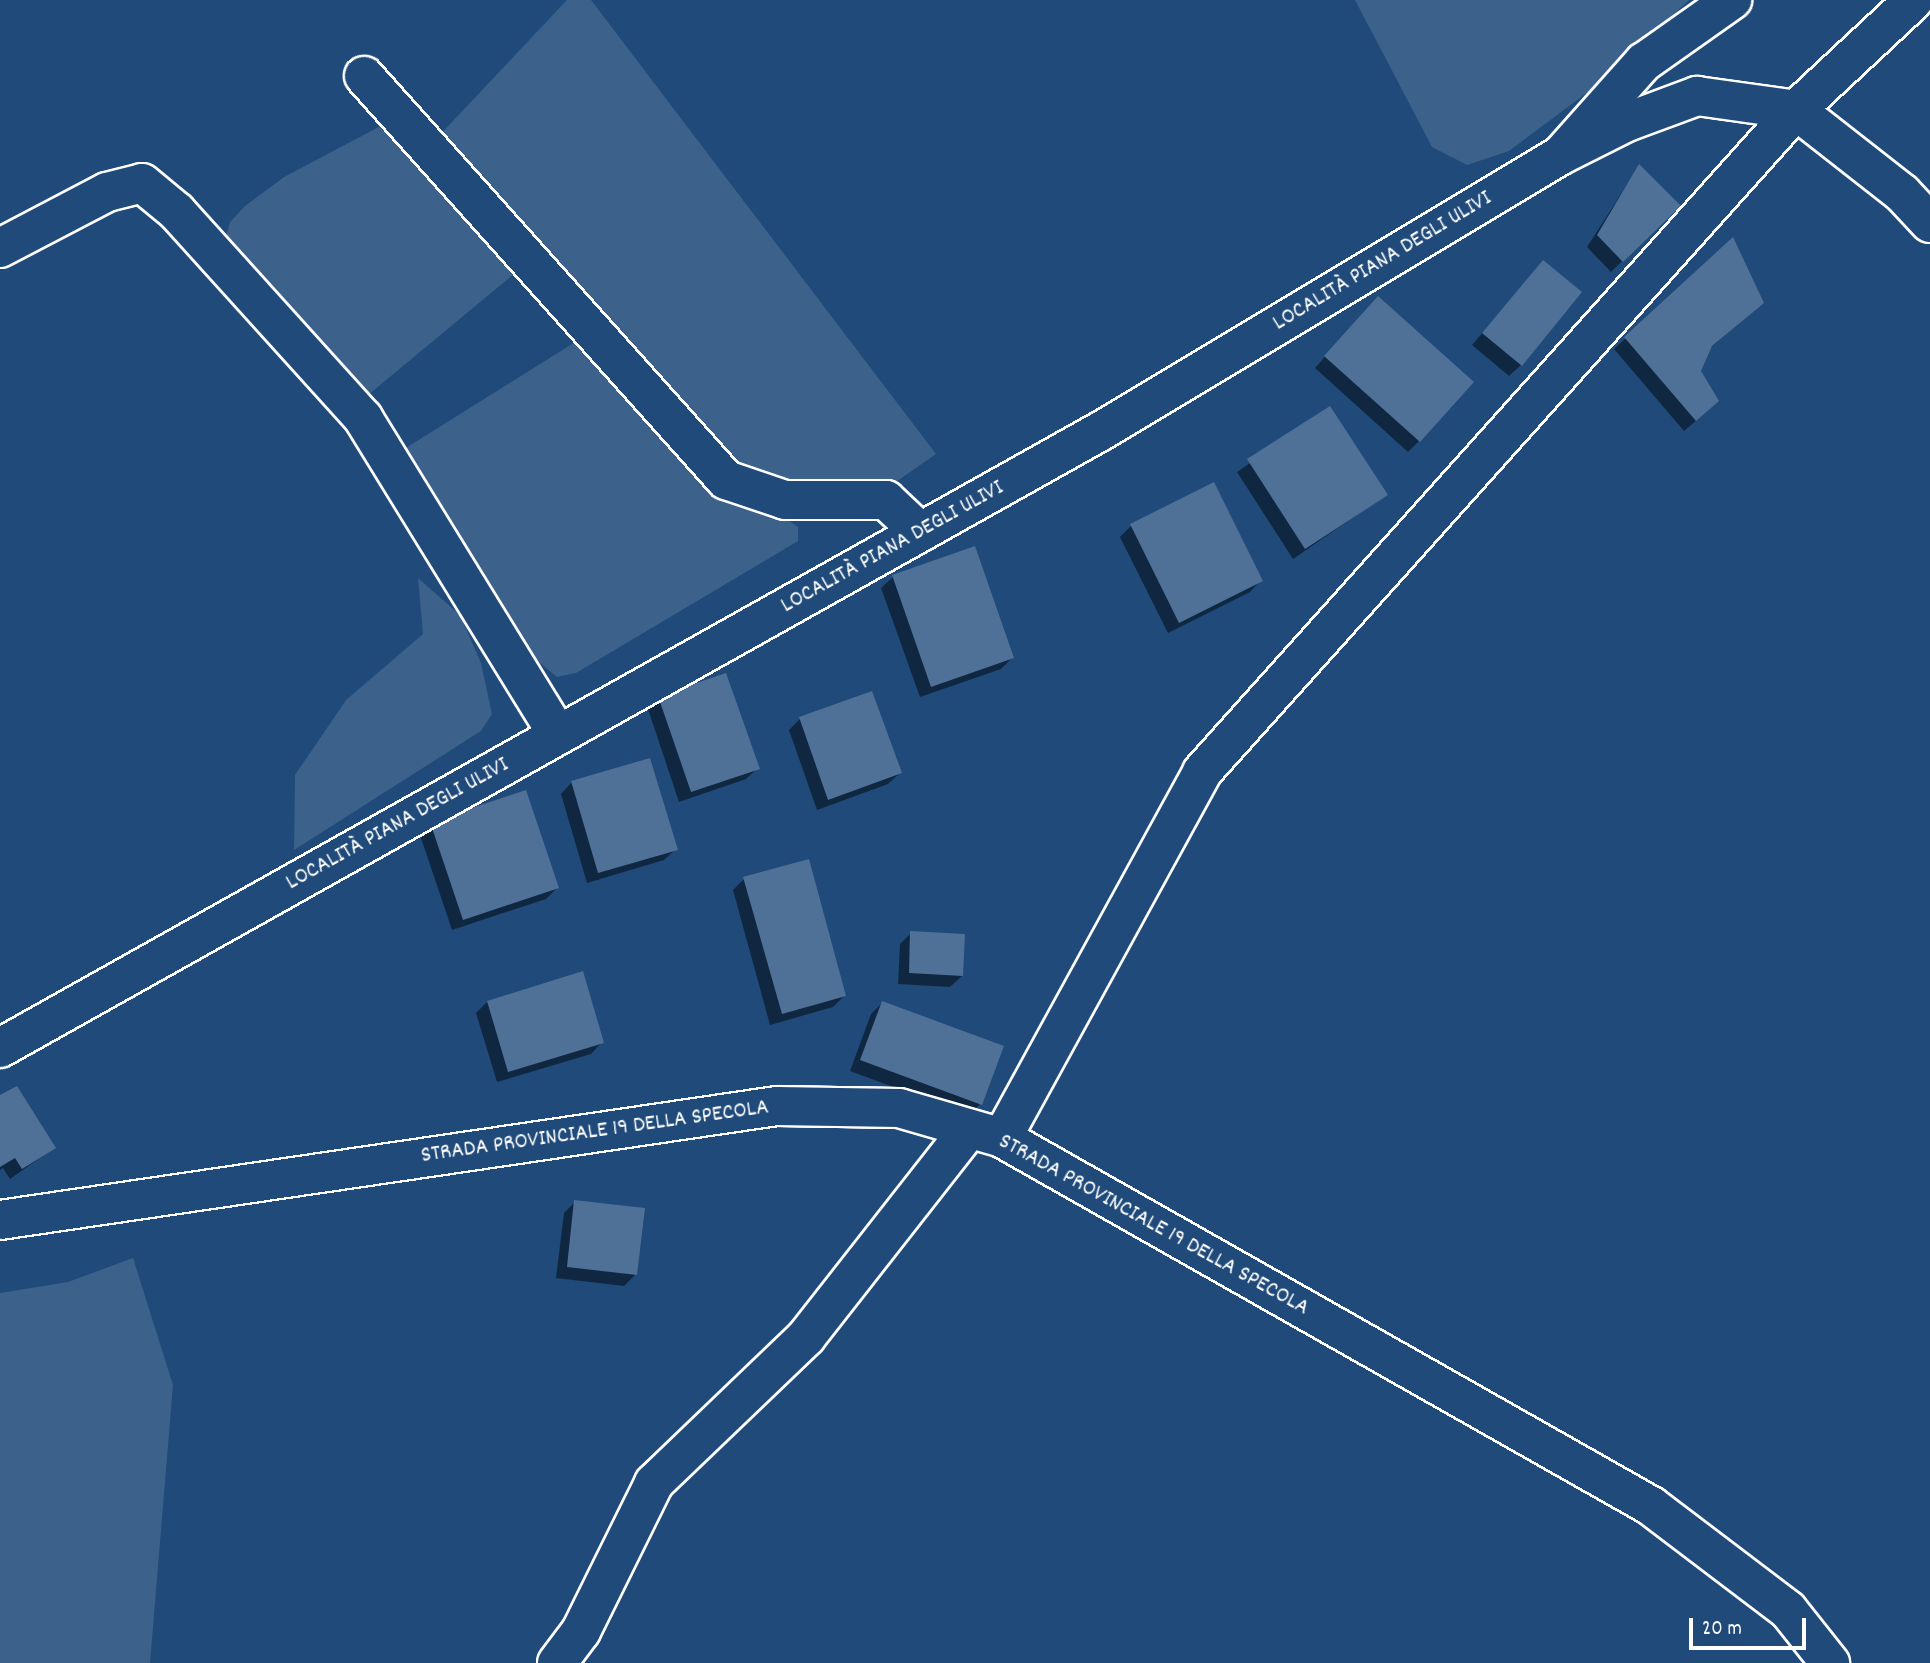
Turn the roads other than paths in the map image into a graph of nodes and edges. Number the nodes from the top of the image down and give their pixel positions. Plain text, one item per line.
1 (1732, 0) edge
2 (1914, 0) edge
3 (364, 76) dead end
4 (1796, 110) junction
5 (1561, 155) junction
6 (1930, 223) edge
7 (0, 248) edge
8 (920, 532) junction
9 (558, 735) junction
10 (0, 1048) edge
11 (986, 1134) junction
12 (0, 1220) edge
13 (557, 1663) edge
14 (1830, 1663) edge

1 - 5 main road
2 - 4 main road
3 - 8 main road
4 - 5 main road, LOCALITÀ PIANA DEGLI ULIVI
4 - 6 main road
4 - 11 main road
5 - 8 main road, LOCALITÀ PIANA DEGLI ULIVI
7 - 9 main road
8 - 9 main road, LOCALITÀ PIANA DEGLI ULIVI
9 - 10 main road, LOCALITÀ PIANA DEGLI ULIVI
11 - 12 main road, STRADA PROVINCIALE 19 DELLA SPECOLA
11 - 13 main road
11 - 14 main road, STRADA PROVINCIALE 19 DELLA SPECOLA

